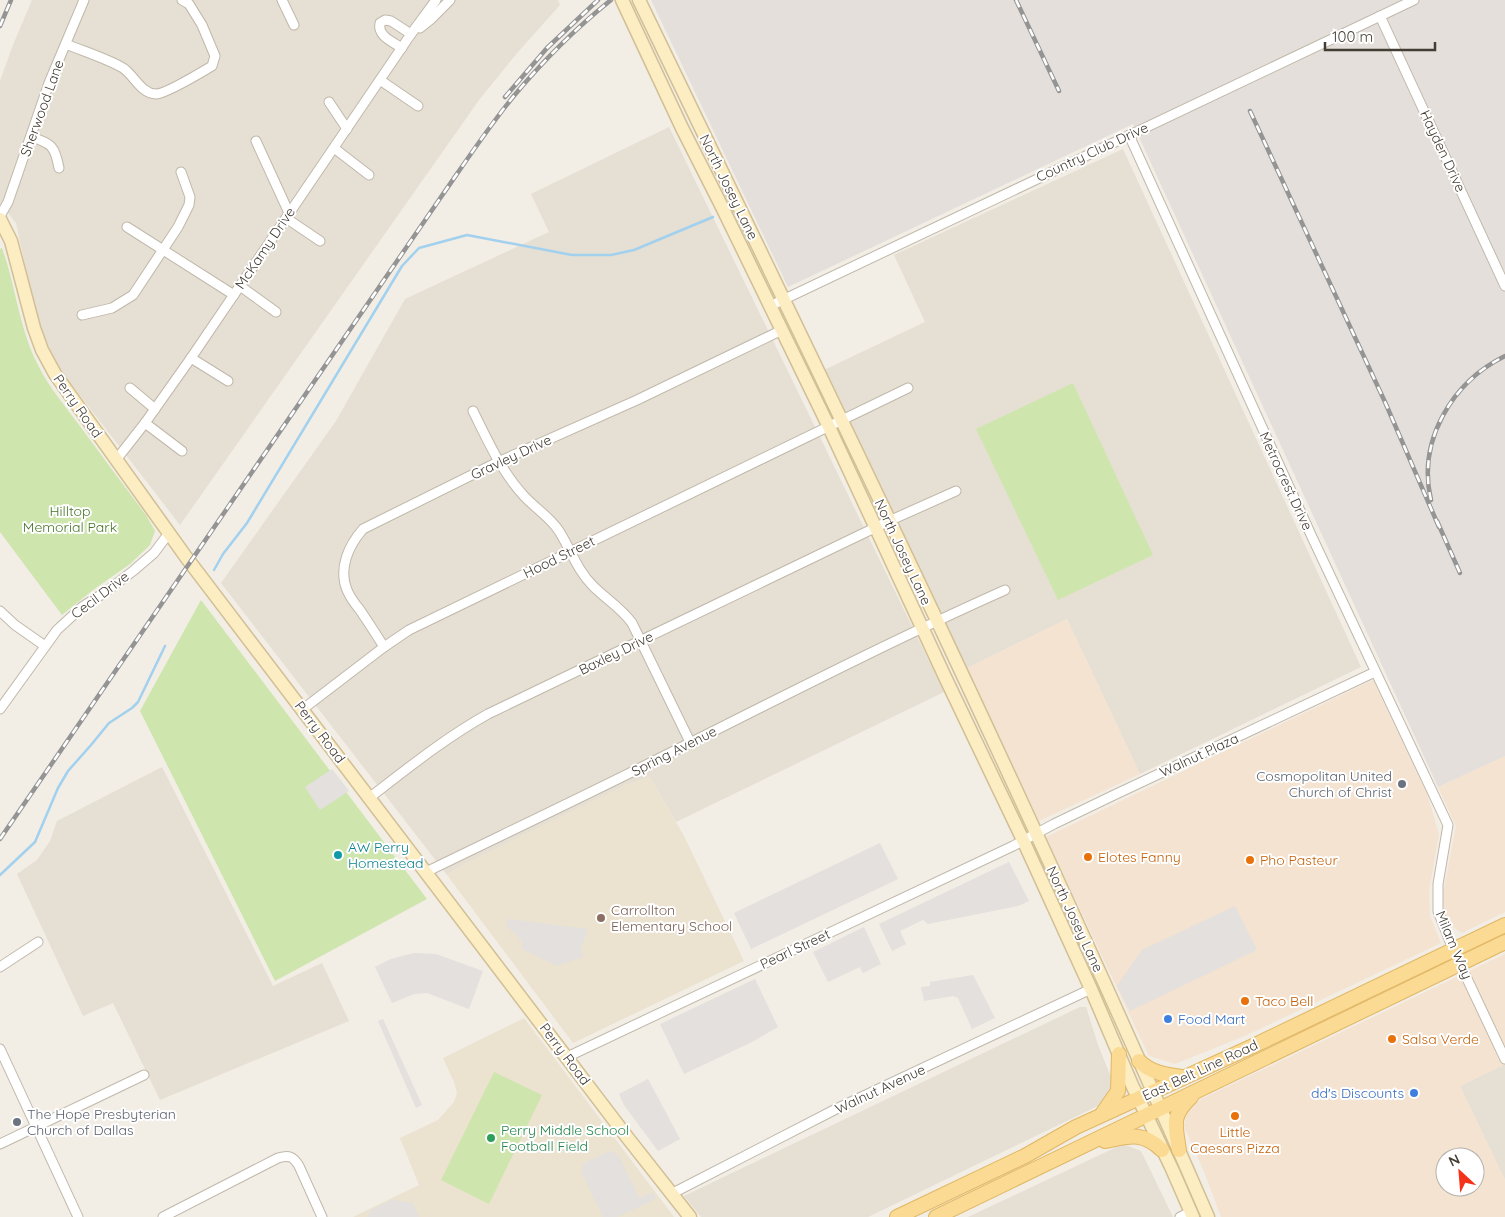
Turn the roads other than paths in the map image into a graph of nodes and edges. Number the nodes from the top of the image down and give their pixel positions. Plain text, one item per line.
1 (84, 0) edge
2 (182, 0) edge
3 (282, 0) edge
4 (436, 0) edge
5 (450, 0) edge
6 (622, 0) edge
7 (639, 0) edge
8 (1414, 0) edge
9 (1380, 16) junction
10 (294, 25) dead end
11 (411, 34) junction
12 (66, 44) junction
13 (402, 48) junction
14 (380, 80) junction
15 (329, 102) dead end
16 (418, 106) dead end
17 (347, 129) junction
18 (1129, 135) junction
19 (31, 137) junction
20 (256, 141) dead end
21 (334, 148) junction
22 (59, 168) dead end
23 (181, 172) dead end
24 (369, 175) dead end
25 (288, 215) junction
26 (0, 217) edge
27 (127, 227) dead end
28 (320, 241) dead end
29 (163, 248) junction
30 (240, 286) junction
31 (1505, 286) edge
32 (234, 295) junction
33 (783, 299) junction
34 (770, 306) junction
35 (276, 312) dead end
36 (82, 316) dead end
37 (782, 330) junction
38 (191, 358) junction
39 (228, 381) dead end
40 (130, 388) dead end
41 (908, 388) dead end
42 (155, 409) junction
43 (473, 411) dead end
44 (842, 421) junction
45 (145, 423) junction
46 (829, 427) junction
47 (182, 451) dead end
48 (116, 460) junction
49 (498, 462) junction
50 (956, 491) dead end
51 (889, 521) junction
52 (876, 528) junction
53 (169, 533) junction
54 (569, 552) junction
55 (1005, 590) dead end
56 (0, 611) edge
57 (936, 621) junction
58 (922, 627) junction
59 (641, 641) junction
60 (45, 646) junction
61 (384, 647) junction
62 (1375, 672) junction
63 (0, 709) edge
64 (303, 710) junction
65 (690, 742) junction
66 (369, 798) junction
67 (1448, 825) joint
68 (1036, 833) junction
69 (1023, 840) junction
70 (426, 872) junction
71 (1505, 925) edge
72 (38, 942) dead end
73 (1505, 942) edge
74 (1453, 949) junction
75 (1460, 964) junction
76 (0, 967) edge
77 (1092, 989) junction
78 (1367, 991) junction
79 (1296, 1024) junction
80 (1304, 1039) junction
81 (0, 1049) edge
82 (1119, 1054) junction
83 (567, 1057) junction
84 (1505, 1059) edge
85 (1139, 1061) junction
86 (144, 1075) dead end
87 (1182, 1077) junction
88 (1225, 1077) junction
89 (1199, 1090) junction
90 (1153, 1091) junction
91 (1138, 1098) junction
92 (1160, 1108) junction
93 (1146, 1115) junction
94 (1100, 1116) junction
95 (36, 1127) junction
96 (0, 1144) edge
97 (1087, 1144) junction
98 (1162, 1150) junction
99 (1179, 1150) junction
100 (671, 1194) junction
101 (1188, 1215) edge
102 (78, 1217) edge
103 (163, 1217) edge
104 (322, 1217) edge
105 (690, 1217) edge
106 (897, 1217) edge
107 (936, 1217) edge
108 (1208, 1217) edge

1 - 12 street, Sherwood Lane
2 - 12 street
3 - 10 street
4 - 11 street, McKamy Drive
5 - 11 street, McKamy Drive
6 - 34 main road, North Josey Lane
7 - 33 main road, North Josey Lane
8 - 9 street, Country Club Drive
9 - 18 street, Country Club Drive
9 - 31 street, Hayden Drive
11 - 13 street, McKamy Drive
11 - 13 street
12 - 19 street, Sherwood Lane
13 - 14 street, McKamy Drive
14 - 16 street
14 - 17 street, McKamy Drive
15 - 17 street
17 - 21 street, McKamy Drive
18 - 33 street, Country Club Drive
18 - 62 street, Metrocrest Drive
19 - 22 street
19 - 26 street, Sherwood Lane
20 - 25 street
21 - 24 street
21 - 25 street, McKamy Drive
23 - 29 street
25 - 28 street
25 - 30 street, McKamy Drive
26 - 48 main road, Perry Road
27 - 29 street
29 - 32 street
29 - 36 street
30 - 32 street, McKamy Drive
30 - 35 street
32 - 38 street, McKamy Drive
33 - 34 street, Country Club Drive
33 - 44 main road, North Josey Lane
34 - 37 main road, North Josey Lane
37 - 46 main road, North Josey Lane
37 - 49 street, Gravley Drive
38 - 39 street
38 - 42 street, McKamy Drive
40 - 42 street
41 - 44 street, Hood Street
42 - 45 street, McKamy Drive
43 - 49 street
44 - 46 street, Hood Street
44 - 51 main road, North Josey Lane
45 - 47 street
45 - 48 street, McKamy Drive
46 - 52 main road, North Josey Lane
46 - 54 street, Hood Street
48 - 53 main road, Perry Road
49 - 54 street
49 - 61 street, Gravley Drive
50 - 51 street, Baxley Drive
51 - 52 street, Baxley Drive
51 - 57 main road, North Josey Lane
52 - 58 main road, North Josey Lane
52 - 59 street, Baxley Drive
53 - 60 street, Cecil Drive
53 - 64 main road, Perry Road
54 - 59 street
54 - 61 street, Hood Street
55 - 57 street, Spring Avenue
56 - 60 street
57 - 58 street, Spring Avenue
57 - 68 main road, North Josey Lane
58 - 65 street, Spring Avenue
58 - 69 main road, North Josey Lane
59 - 65 street
59 - 66 street, Baxley Drive
60 - 63 street, Cecil Drive
61 - 64 street, Hood Street
62 - 67 street, Metrocrest Drive
62 - 68 street, Walnut Plaza
64 - 66 main road, Perry Road
65 - 70 street, Spring Avenue
66 - 70 main road, Perry Road
67 - 74 street, Milam Way
68 - 69 street, Walnut Plaza
68 - 85 main road, North Josey Lane
69 - 77 main road, North Josey Lane
69 - 83 street, Pearl Street
70 - 83 main road, Perry Road
71 - 74 main road, East Belt Line Road
72 - 76 street
73 - 75 main road, East Belt Line Road
74 - 75 street, Milam Way
74 - 78 main road, East Belt Line Road
75 - 80 main road, East Belt Line Road
75 - 84 street, Milam Way
77 - 82 main road, North Josey Lane
77 - 100 street, Walnut Avenue
78 - 79 main road, East Belt Line Road
78 - 80 main road
79 - 87 main road, East Belt Line Road
79 - 88 main road
80 - 88 main road, East Belt Line Road
81 - 95 street
82 - 91 main road, North Josey Lane
82 - 94 main road
83 - 100 main road, Perry Road
85 - 87 main road
85 - 90 main road, North Josey Lane
86 - 95 street
87 - 90 main road, East Belt Line Road
88 - 89 main road, East Belt Line Road
89 - 92 main road, East Belt Line Road
89 - 99 main road
90 - 91 main road, East Belt Line Road
90 - 92 main road, North Josey Lane
91 - 93 main road, North Josey Lane
91 - 94 main road, East Belt Line Road
92 - 93 main road, East Belt Line Road
92 - 99 main road, North Josey Lane
93 - 97 main road, East Belt Line Road
93 - 98 main road, North Josey Lane
94 - 106 main road, East Belt Line Road
95 - 96 street
95 - 102 street
97 - 98 main road
97 - 107 main road, East Belt Line Road
98 - 101 main road, North Josey Lane
99 - 108 main road, North Josey Lane
100 - 105 main road, Perry Road
103 - 104 street

